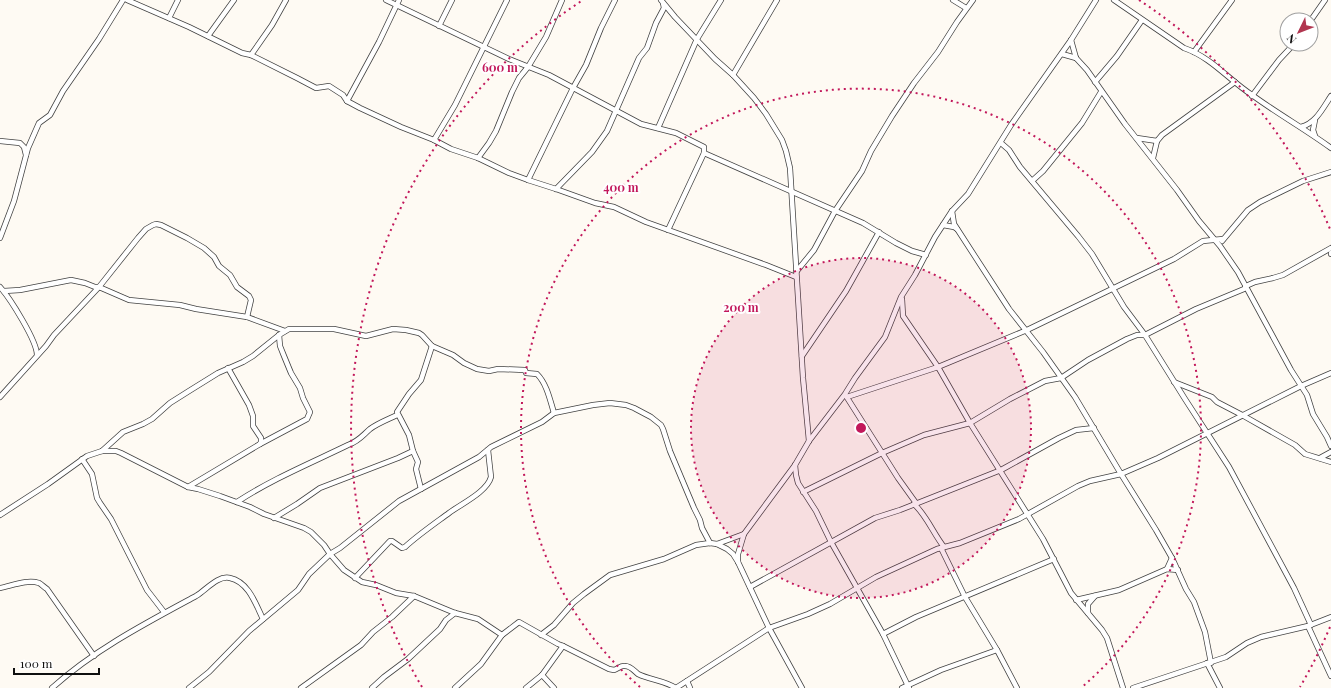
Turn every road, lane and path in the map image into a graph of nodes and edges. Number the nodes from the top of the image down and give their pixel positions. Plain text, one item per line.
1 (123, 0) edge
2 (127, 0) edge
3 (178, 0) edge
4 (234, 0) edge
5 (286, 0) edge
6 (386, 0) edge
7 (399, 0) edge
8 (452, 0) edge
9 (507, 0) edge
10 (562, 0) edge
11 (614, 0) edge
12 (662, 0) edge
13 (721, 0) edge
14 (777, 0) edge
15 (953, 0) edge
16 (973, 0) edge
17 (1096, 0) edge
18 (1114, 0) edge
19 (1232, 0) edge
20 (1325, 0) edge
21 (396, 6) junction
22 (966, 8) junction
23 (1317, 12) edge
24 (168, 18) junction
25 (1142, 20) junction
26 (439, 26) junction
27 (208, 36) junction
28 (697, 39) junction
29 (1071, 40) junction
30 (484, 47) junction
31 (1194, 52) junction
32 (1286, 52) edge
33 (1062, 54) junction
34 (251, 55) junction
35 (1076, 58) junction
36 (528, 67) junction
37 (733, 75) junction
38 (1095, 82) junction
39 (1234, 82) junction
40 (573, 88) junction
41 (1101, 92) junction
42 (1252, 96) junction
43 (1331, 96) edge
44 (347, 101) junction
45 (616, 111) junction
46 (1314, 120) junction
47 (1301, 127) junction
48 (658, 128) junction
49 (1315, 136) junction
50 (1136, 138) junction
51 (434, 140) junction
52 (0, 141) edge
53 (1157, 141) junction
54 (1001, 143) junction
55 (1331, 148) edge
56 (704, 153) junction
57 (26, 155) junction
58 (478, 158) junction
59 (1153, 158) junction
60 (1331, 172) edge
61 (528, 180) junction
62 (1032, 181) junction
63 (556, 189) junction
64 (790, 191) junction
65 (835, 211) junction
66 (952, 211) junction
67 (943, 225) junction
68 (668, 230) junction
69 (959, 230) junction
70 (879, 232) junction
71 (1208, 233) junction
72 (0, 238) edge
73 (1223, 239) junction
74 (1215, 240) junction
75 (1203, 241) junction
76 (1220, 246) junction
77 (1331, 248) edge
78 (926, 255) junction
79 (796, 272) junction
80 (796, 277) junction
81 (1255, 282) junction
82 (1246, 286) junction
83 (99, 287) junction
84 (2, 289) edge
85 (1112, 289) junction
86 (1251, 295) junction
87 (902, 297) junction
88 (247, 316) junction
89 (1027, 330) junction
90 (285, 331) junction
91 (278, 335) junction
92 (1145, 335) junction
93 (432, 346) junction
94 (37, 355) junction
95 (802, 356) junction
96 (938, 367) junction
97 (228, 368) junction
98 (1331, 373) edge
99 (1061, 378) junction
100 (1174, 382) junction
101 (1301, 386) junction
102 (846, 396) junction
103 (0, 397) edge
104 (554, 413) junction
105 (397, 414) junction
106 (1242, 416) junction
107 (970, 423) junction
108 (1094, 428) junction
109 (1207, 432) junction
110 (810, 441) junction
111 (260, 444) junction
112 (1331, 446) edge
113 (488, 450) junction
114 (102, 451) junction
115 (413, 451) junction
116 (1331, 452) edge
117 (882, 453) junction
118 (1320, 458) junction
119 (82, 459) junction
120 (1331, 462) edge
121 (795, 465) junction
122 (1001, 470) junction
123 (1120, 474) junction
124 (188, 487) junction
125 (421, 488) junction
126 (803, 492) junction
127 (923, 501) junction
128 (237, 502) junction
129 (915, 504) junction
130 (922, 511) junction
131 (1028, 514) junction
132 (0, 515) edge
133 (274, 518) junction
134 (744, 534) junction
135 (831, 542) junction
136 (710, 543) junction
137 (717, 544) junction
138 (940, 548) junction
139 (330, 554) junction
140 (1172, 558) junction
141 (1054, 560) junction
142 (738, 562) junction
143 (1167, 569) junction
144 (1178, 570) junction
145 (355, 578) junction
146 (750, 587) junction
147 (857, 587) junction
148 (0, 588) edge
149 (414, 596) junction
150 (1095, 596) junction
151 (965, 597) junction
152 (1076, 600) junction
153 (164, 612) junction
154 (455, 613) junction
155 (1088, 613) junction
156 (1331, 617) edge
157 (263, 619) junction
158 (1310, 625) junction
159 (769, 628) junction
160 (883, 634) junction
161 (542, 635) junction
162 (502, 636) junction
163 (563, 646) junction
164 (997, 650) junction
165 (94, 656) junction
166 (1209, 663) junction
167 (542, 674) junction
168 (1331, 676) edge
169 (687, 681) junction
170 (908, 687) edge
171 (52, 688) edge
172 (189, 688) edge
173 (301, 688) edge
174 (372, 688) edge
175 (455, 688) edge
176 (526, 688) edge
177 (554, 688) edge
178 (676, 688) edge
179 (690, 688) edge
180 (802, 688) edge
181 (902, 688) edge
182 (1017, 688) edge
183 (1122, 688) edge
184 (1133, 688) edge
185 (1220, 688) edge

1 - 57 street
2 - 24 street
3 - 24 street
4 - 27 street
5 - 34 street
6 - 21 street
7 - 21 street
8 - 26 street
9 - 30 street
10 - 36 street
11 - 40 street
12 - 28 street
12 - 45 street
13 - 28 street
14 - 37 street
15 - 22 street
16 - 22 street
17 - 29 street
18 - 25 street
19 - 31 street
20 - 23 street
21 - 26 street
21 - 44 street
22 - 65 street
24 - 27 street
25 - 31 street
25 - 38 street
26 - 30 street
27 - 34 street
28 - 37 street
28 - 48 street
29 - 33 street
29 - 35 street
30 - 36 street
30 - 51 street
31 - 39 street
32 - 42 street
33 - 35 street
33 - 54 street
34 - 44 street
35 - 38 street
36 - 40 street
36 - 58 street
37 - 64 street
38 - 41 street
39 - 42 street
39 - 53 street
40 - 45 street
40 - 61 street
41 - 50 street
41 - 62 street
42 - 47 street
43 - 46 street
44 - 51 street
45 - 48 street
45 - 63 street
46 - 47 street
46 - 49 street
47 - 49 street
48 - 56 street
49 - 55 street
50 - 53 street
50 - 59 street
51 - 58 street
52 - 57 street
53 - 59 street
54 - 62 street
54 - 66 street
56 - 64 street
56 - 68 street
57 - 72 street
58 - 61 street
59 - 71 street
60 - 73 street
61 - 63 street
62 - 85 street
63 - 68 street
64 - 65 street
64 - 79 street
65 - 70 street
65 - 79 street
66 - 67 street
66 - 69 street
67 - 69 street
67 - 78 street
68 - 80 street
69 - 89 street
70 - 78 street
70 - 95 street
71 - 74 street
71 - 75 street
73 - 74 street
73 - 76 street
74 - 75 street
74 - 76 street
75 - 85 street
76 - 82 street
77 - 81 street
78 - 87 street
79 - 80 street
80 - 95 street
81 - 82 street
81 - 86 street
82 - 86 street
82 - 92 street
83 - 84 street
83 - 88 street
83 - 88 street
83 - 94 street
84 - 94 street
85 - 89 street
85 - 92 street
86 - 101 street
87 - 96 street
87 - 102 street
88 - 90 street
89 - 96 street
89 - 99 street
90 - 91 street
90 - 93 street
91 - 97 street
91 - 111 street
92 - 99 street
92 - 100 street
93 - 104 street
93 - 105 street
94 - 103 street
95 - 110 street
96 - 102 street
96 - 107 street
97 - 111 street
97 - 114 street
98 - 101 street
99 - 107 street
99 - 108 street
100 - 106 street
100 - 109 street
101 - 106 street
101 - 112 street
102 - 110 street
102 - 117 street
104 - 113 street
104 - 136 street
105 - 115 street
105 - 128 street
106 - 109 street
106 - 118 street
107 - 117 street
107 - 122 street
108 - 122 street
108 - 123 street
109 - 123 street
109 - 158 street
110 - 121 street
111 - 124 street
113 - 125 street
113 - 145 street
114 - 119 street
114 - 124 street
115 - 125 street
115 - 133 street
116 - 118 street
117 - 126 street
117 - 129 street
118 - 120 street
119 - 132 street
119 - 153 street
121 - 126 street
121 - 134 street
122 - 127 street
122 - 131 street
123 - 131 street
123 - 140 street
124 - 128 street
125 - 139 street
126 - 135 street
127 - 129 street
127 - 130 street
128 - 133 street
129 - 130 street
129 - 135 street
130 - 138 street
131 - 138 street
131 - 141 street
133 - 139 street
134 - 137 street
134 - 142 street
135 - 146 street
135 - 147 street
136 - 137 street
136 - 161 street
137 - 142 street
138 - 147 street
138 - 151 street
139 - 145 street
139 - 157 street
140 - 143 street
140 - 144 street
141 - 151 street
141 - 152 street
142 - 146 street
143 - 144 street
143 - 150 street
144 - 166 street
145 - 149 street
146 - 159 street
147 - 159 street
147 - 160 street
148 - 165 street
149 - 154 street
149 - 173 street
150 - 152 street
150 - 155 street
151 - 160 street
151 - 164 street
152 - 155 street
153 - 157 street
153 - 165 street
154 - 162 street
154 - 174 street
155 - 183 street
156 - 158 street
157 - 172 street
158 - 166 street
158 - 168 street
159 - 169 street
159 - 180 street
160 - 170 street
161 - 162 street
161 - 163 street
162 - 175 street
163 - 167 street
163 - 178 street
164 - 170 street
164 - 182 street
165 - 171 street
166 - 184 street
166 - 185 street
167 - 176 street
167 - 177 street
169 - 178 street
169 - 179 street
170 - 181 street

